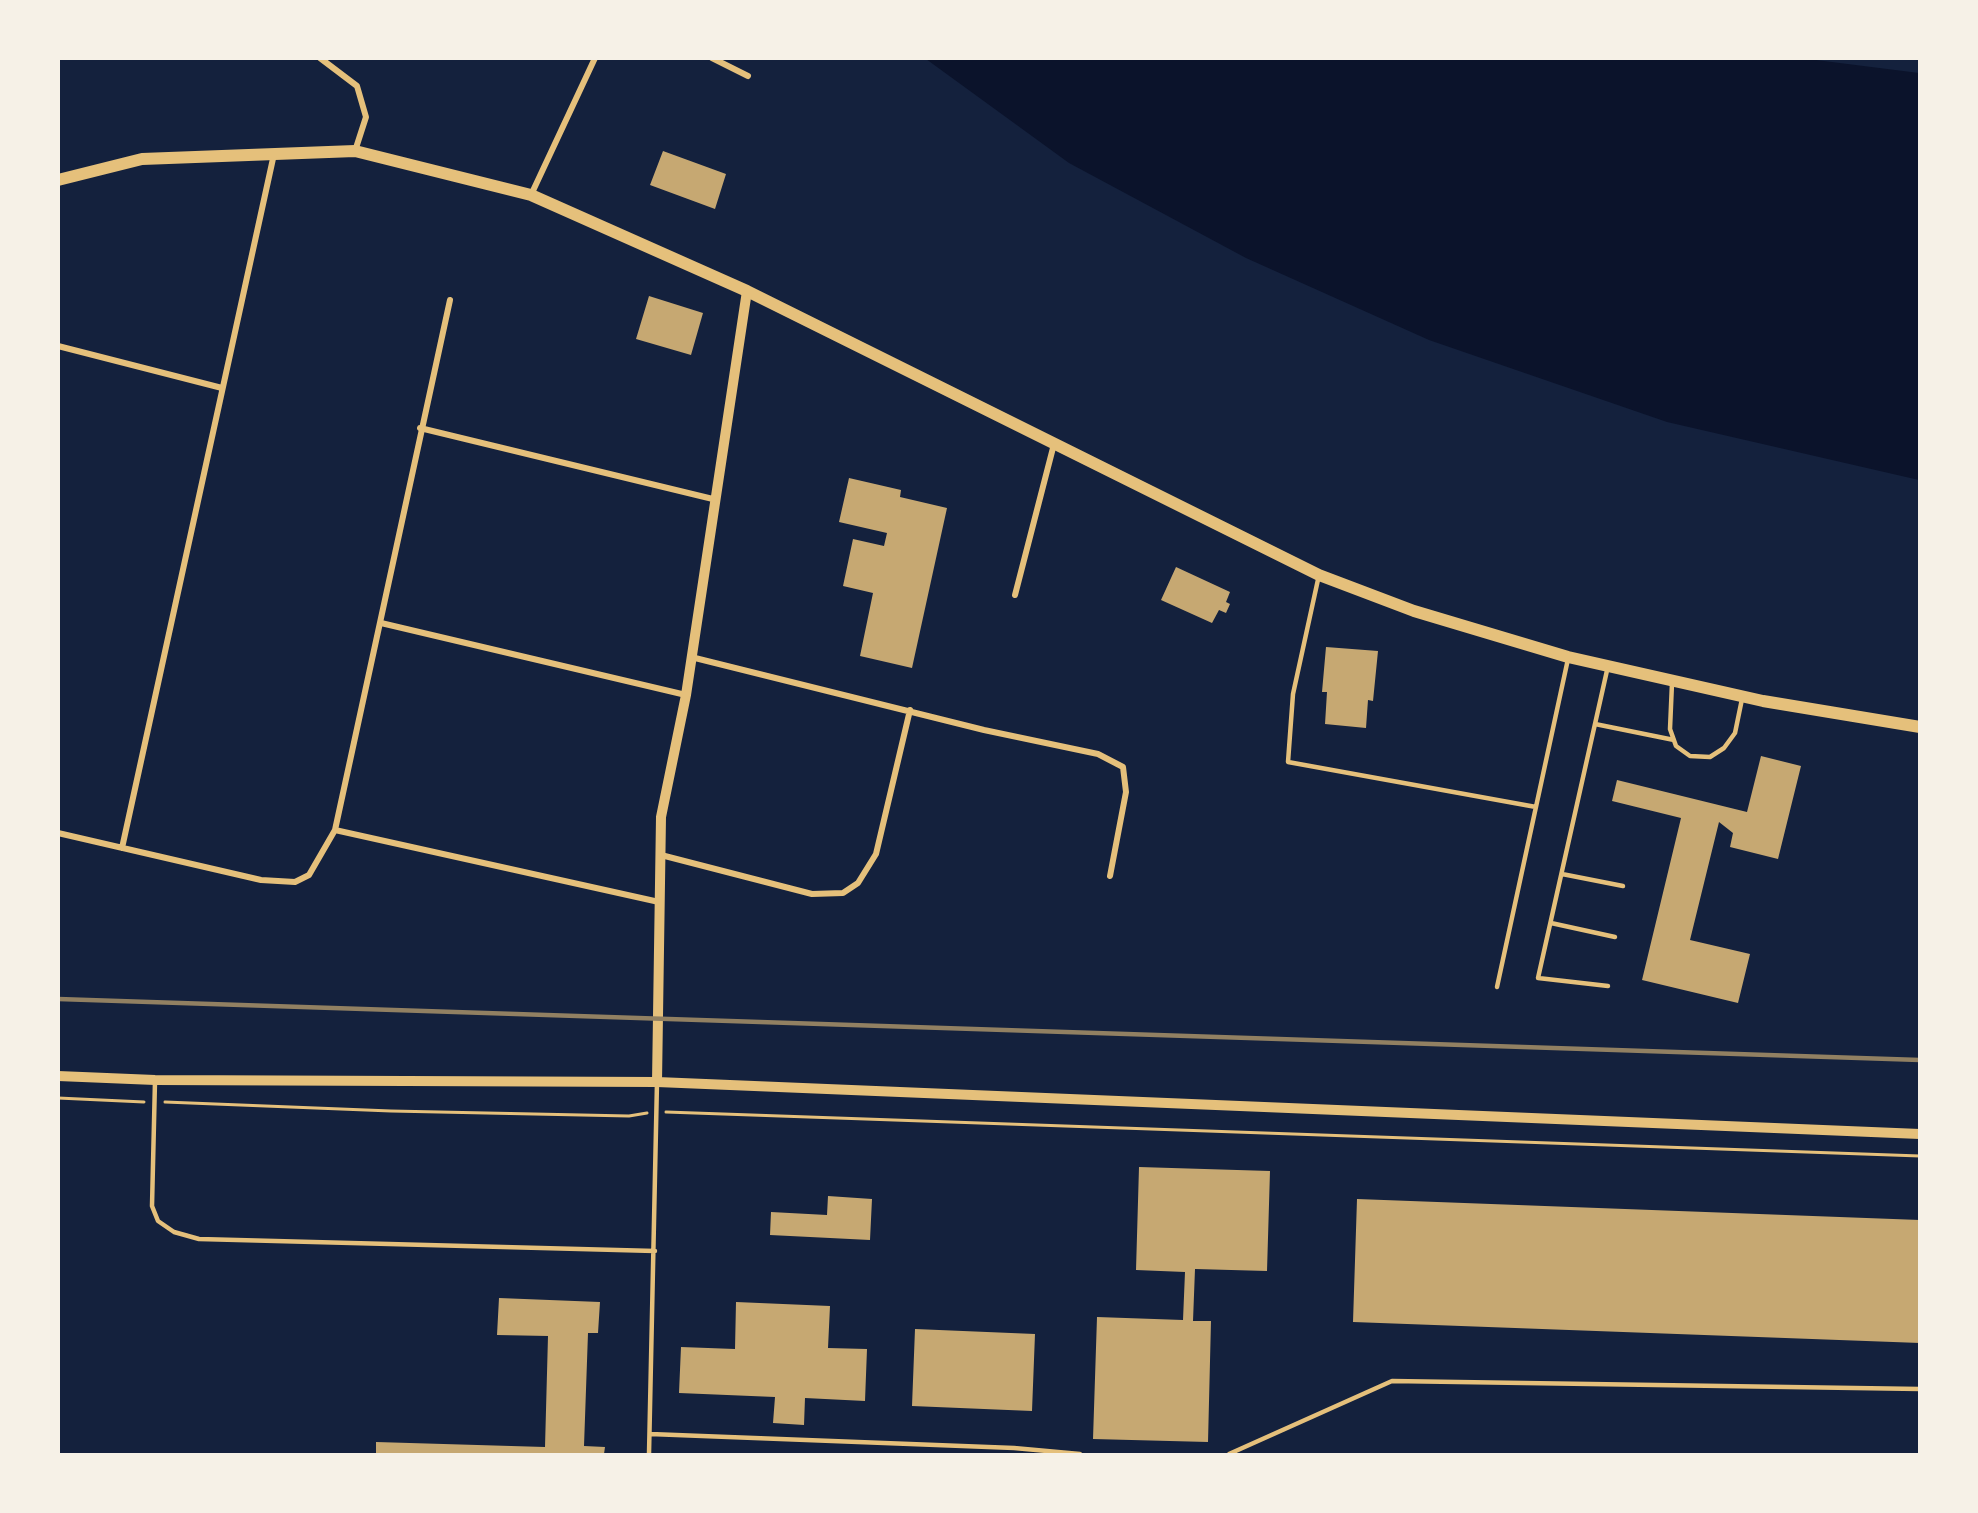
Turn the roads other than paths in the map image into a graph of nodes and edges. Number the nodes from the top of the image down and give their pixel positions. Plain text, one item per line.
1 (320, 58) edge
2 (595, 58) edge
3 (712, 58) edge
4 (748, 76) dead end
5 (356, 151) junction
6 (274, 152) junction
7 (58, 180) edge
8 (531, 195) junction
9 (747, 291) junction
10 (450, 300) dead end
11 (58, 346) edge
12 (222, 388) junction
13 (420, 428) junction
14 (1054, 444) junction
15 (717, 500) junction
16 (1318, 575) junction
17 (1015, 595) dead end
18 (381, 623) junction
19 (691, 657) junction
20 (1568, 657) junction
21 (1608, 666) junction
22 (1672, 681) junction
23 (686, 695) junction
24 (1743, 696) junction
25 (910, 710) junction
26 (1595, 724) junction
27 (1920, 727) edge
28 (1674, 740) junction
29 (1536, 807) junction
30 (335, 830) junction
31 (58, 833) edge
32 (122, 848) junction
33 (661, 855) junction
34 (1562, 874) junction
35 (1110, 876) dead end
36 (1623, 886) dead end
37 (659, 902) junction
38 (1551, 922) junction
39 (1615, 938) dead end
40 (1608, 986) dead end
41 (1497, 987) dead end
42 (58, 1076) edge
43 (155, 1080) junction
44 (657, 1082) junction
45 (1920, 1134) edge
46 (655, 1251) junction
47 (1920, 1389) edge
48 (650, 1434) junction
49 (649, 1455) edge
50 (1080, 1455) edge
51 (1229, 1455) edge

1 - 5 street
2 - 8 street
3 - 4 street
5 - 6 main road
5 - 8 main road
6 - 7 main road
6 - 12 street
8 - 9 main road
9 - 14 main road
9 - 15 street
10 - 13 street
11 - 12 street
12 - 32 street
13 - 15 street
13 - 18 street
14 - 16 main road
14 - 17 street
15 - 19 street
16 - 20 main road
16 - 29 lane
18 - 23 street
18 - 30 street
19 - 23 street
19 - 25 street
20 - 21 main road
20 - 29 lane
21 - 22 main road
21 - 26 lane
22 - 24 main road
22 - 28 lane
23 - 33 street
24 - 27 main road
24 - 28 lane
25 - 33 street
25 - 35 street
26 - 28 lane
26 - 34 lane
29 - 41 lane
30 - 32 street
30 - 37 street
31 - 32 street
33 - 37 street
34 - 36 lane
34 - 38 lane
37 - 44 street
38 - 39 lane
38 - 40 lane
42 - 43 street
43 - 44 street
43 - 46 lane
44 - 45 street
44 - 46 lane
46 - 48 lane
47 - 51 lane
48 - 49 lane
48 - 50 lane

